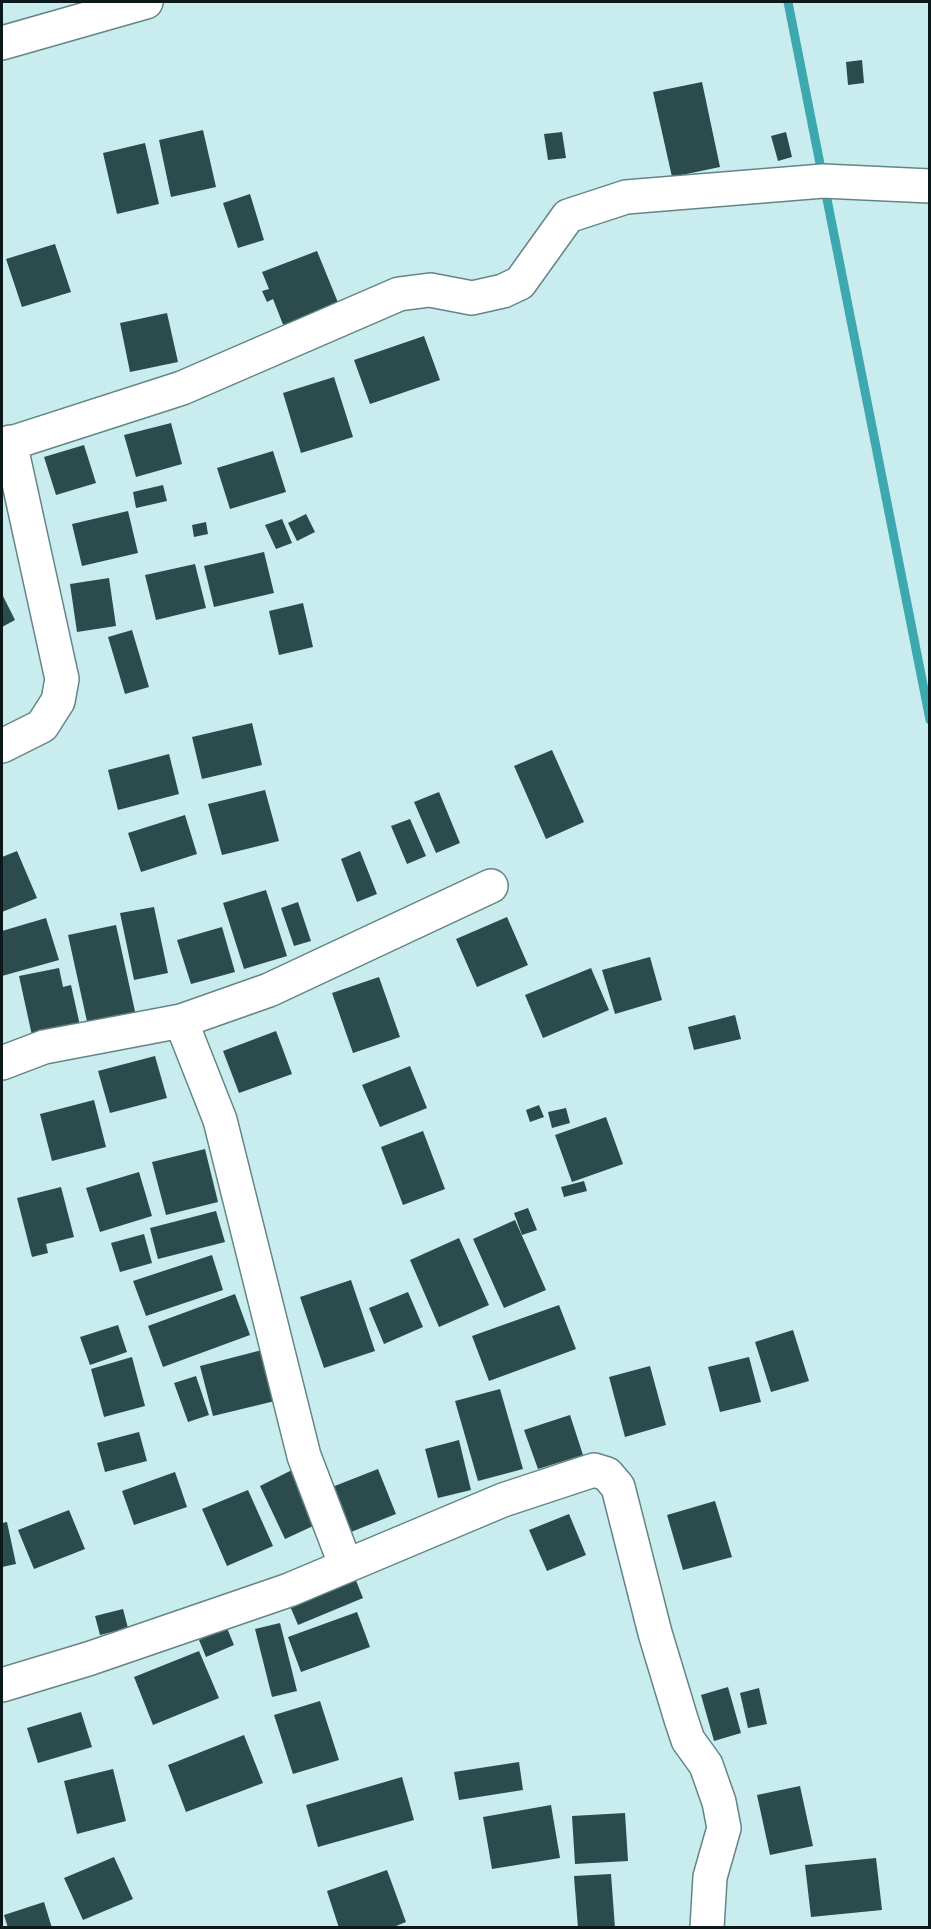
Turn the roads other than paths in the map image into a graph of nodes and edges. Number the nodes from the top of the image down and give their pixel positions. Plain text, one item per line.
1 (146, 2) edge
2 (2, 43) edge
3 (930, 186) edge
4 (6, 444) edge
5 (2, 746) edge
6 (491, 886) dead end
7 (181, 1021) junction
8 (2, 1063) edge
9 (346, 1566) junction
10 (2, 1685) edge
11 (707, 1928) edge

1 - 2 street
3 - 4 street
4 - 5 street
6 - 7 street
7 - 8 street
7 - 9 street
9 - 10 street
9 - 11 street

